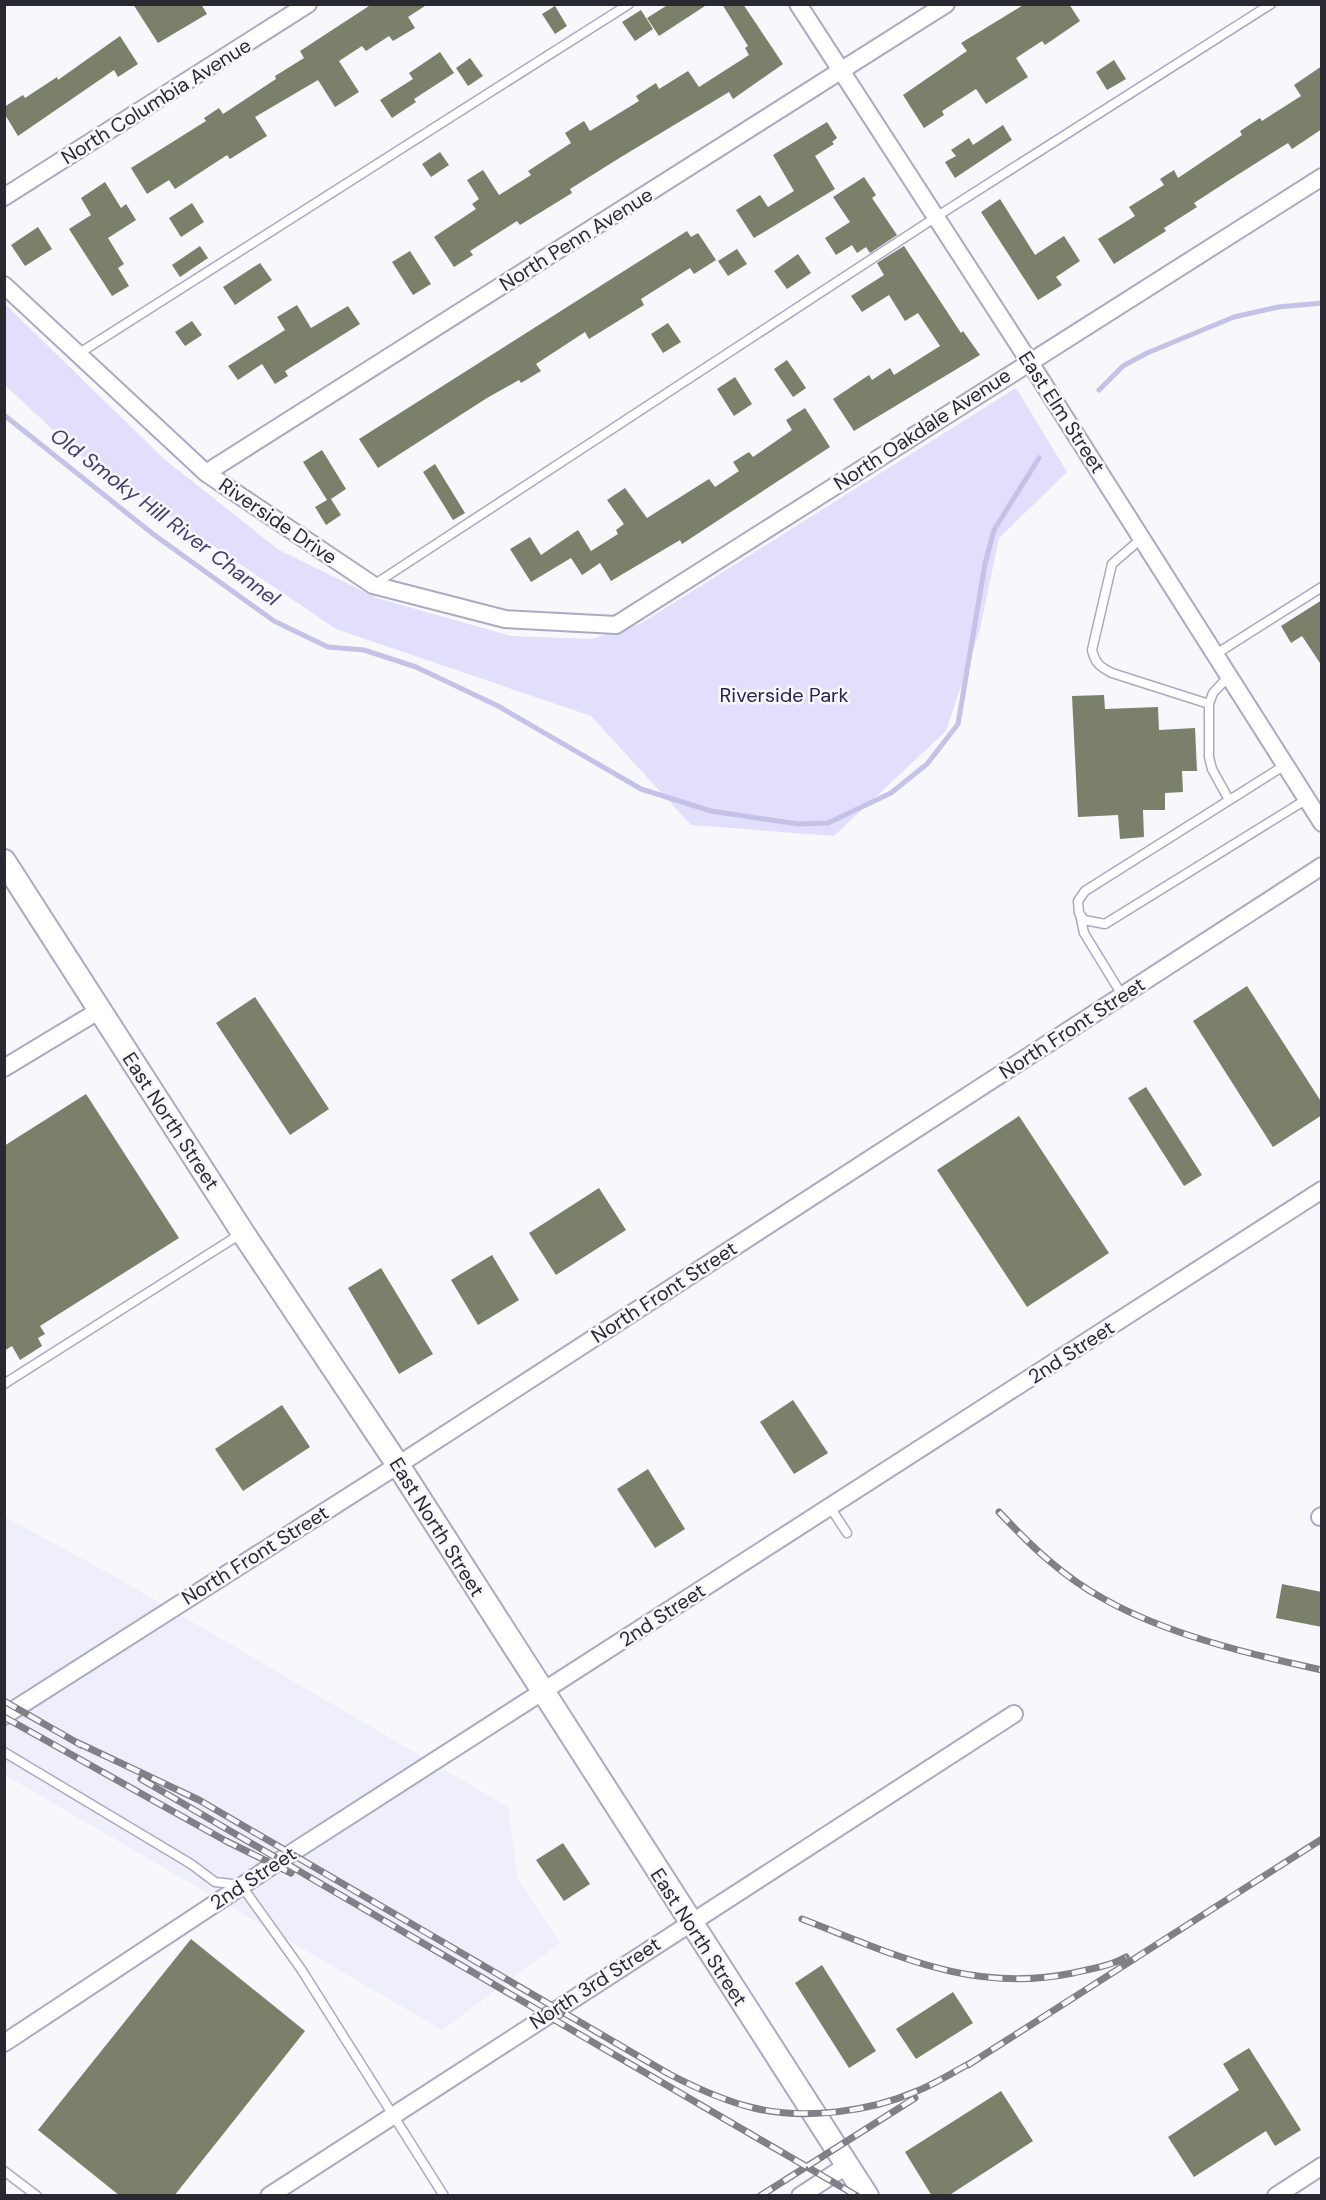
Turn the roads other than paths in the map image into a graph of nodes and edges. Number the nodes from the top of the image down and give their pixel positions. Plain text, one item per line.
1 (308, 4) edge
2 (629, 4) edge
3 (798, 4) edge
4 (946, 4) edge
5 (1271, 4) edge
6 (842, 70) junction
7 (1322, 177) edge
8 (4, 197) edge
9 (936, 217) junction
10 (4, 285) edge
11 (78, 354) junction
12 (1029, 361) junction
13 (206, 473) junction
14 (1142, 538) junction
15 (373, 585) junction
16 (1322, 587) edge
17 (616, 625) joint
18 (1216, 654) junction
19 (1229, 676) junction
20 (1209, 704) junction
21 (1285, 765) junction
22 (1307, 799) junction
23 (1229, 800) junction
24 (1322, 823) edge
25 (4, 861) edge
26 (1322, 866) edge
27 (1079, 913) junction
28 (1122, 995) junction
29 (100, 1010) junction
30 (4, 1068) edge
31 (1322, 1190) edge
32 (243, 1233) junction
33 (4, 1384) edge
34 (398, 1465) junction
35 (830, 1507) junction
36 (847, 1533) dead end
37 (542, 1692) junction
38 (1014, 1714) dead end
39 (4, 1716) edge
40 (4, 1752) edge
41 (241, 1885) junction
42 (689, 1922) junction
43 (4, 2043) edge
44 (394, 2113) junction
45 (846, 2166) junction
46 (1322, 2166) edge
47 (4, 2171) edge
48 (37, 2196) edge
49 (269, 2196) edge
50 (444, 2196) edge
51 (800, 2196) edge
52 (867, 2196) edge
53 (1276, 2196) edge

1 - 8 street, North Columbia Avenue
2 - 11 lane
3 - 6 street, East Elm Street
4 - 6 street, North Penn Avenue
5 - 9 lane
6 - 9 street, East Elm Street
6 - 13 street, North Penn Avenue
7 - 12 street, North Oakdale Avenue
9 - 12 street, East Elm Street
9 - 15 lane
10 - 11 street, Riverside Drive
11 - 13 street, Riverside Drive
12 - 14 street, East Elm Street
12 - 17 street, North Oakdale Avenue
13 - 15 street, Riverside Drive
14 - 18 street, East Elm Street
14 - 20 lane
15 - 17 street, Riverside Drive
16 - 18 lane
18 - 19 street, East Elm Street
19 - 20 lane
19 - 21 street, East Elm Street
20 - 23 lane
21 - 22 street, East Elm Street
21 - 23 lane
22 - 24 street, East Elm Street
22 - 27 lane
23 - 27 lane
25 - 29 street, East North Street
26 - 28 street, North Front Street
27 - 28 lane
28 - 34 street, North Front Street
29 - 30 street
29 - 32 street, East North Street
31 - 35 street, 2nd Street
32 - 33 lane
32 - 34 street, East North Street
34 - 37 street, East North Street
34 - 39 street, North Front Street
35 - 36 lane
35 - 37 street, 2nd Street
37 - 41 street, 2nd Street
37 - 42 street, East North Street
38 - 42 street, North 3rd Street
40 - 41 lane
41 - 43 street, 2nd Street
41 - 44 lane
42 - 44 street, North 3rd Street
42 - 45 street, East North Street
44 - 49 street, North 3rd Street
44 - 50 lane
45 - 51 street
45 - 52 street, East North Street
46 - 53 street
47 - 48 lane

